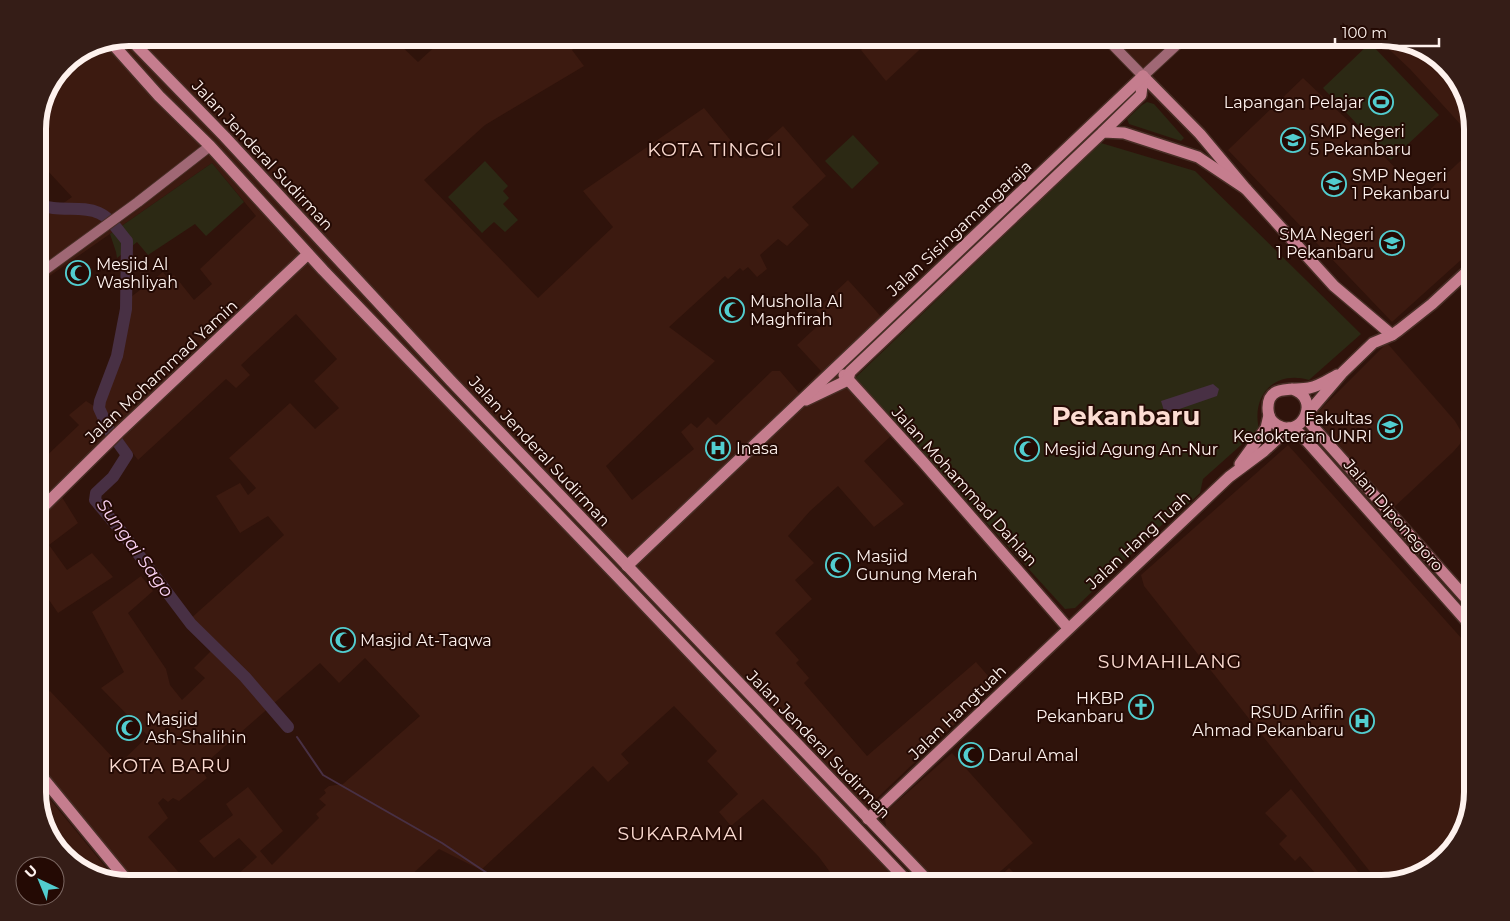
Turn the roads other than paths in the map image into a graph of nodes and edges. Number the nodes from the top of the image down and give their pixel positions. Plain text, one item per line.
1 (137, 46) edge
2 (1114, 46) edge
3 (1175, 46) edge
4 (116, 48) edge
5 (1143, 76) junction
6 (1102, 132) junction
7 (210, 146) junction
8 (1246, 189) junction
9 (999, 230) junction
10 (314, 234) junction
11 (976, 236) junction
12 (304, 250) junction
13 (336, 257) junction
14 (46, 269) edge
15 (323, 270) junction
16 (1464, 274) edge
17 (1392, 335) junction
18 (836, 366) junction
19 (1343, 372) junction
20 (848, 380) junction
21 (1292, 389) junction
22 (798, 404) junction
23 (1307, 414) junction
24 (1269, 415) junction
25 (1289, 428) junction
26 (1230, 477) junction
27 (46, 504) edge
28 (627, 566) junction
29 (1464, 596) edge
30 (1464, 618) edge
31 (1068, 628) junction
32 (46, 782) edge
33 (868, 819) junction
34 (122, 874) edge
35 (900, 875) edge
36 (921, 875) edge

1 - 10 main road, Jalan Jenderal Sudirman
2 - 5 main road
3 - 5 main road, Jalan Sisingamangaraja
4 - 7 main road, Jalan Jenderal Sudirman
5 - 6 main road, Jalan Sisingamangaraja
5 - 8 main road
5 - 11 main road, Jalan Sisingamangaraja
6 - 8 main road
6 - 9 main road, Jalan Sisingamangaraja
7 - 12 main road, Jalan Jenderal Sudirman
7 - 14 main road
8 - 17 main road
9 - 11 main road
9 - 20 main road, Jalan Sisingamangaraja
10 - 12 main road, Jalan Mohammad Yamin
10 - 13 main road, Jalan Jenderal Sudirman
11 - 18 main road, Jalan Sisingamangaraja
12 - 15 main road, Jalan Jenderal Sudirman
12 - 27 main road, Jalan Mohammad Yamin
13 - 15 main road
13 - 28 main road, Jalan Jenderal Sudirman
15 - 35 main road, Jalan Jenderal Sudirman
16 - 17 main road
17 - 19 main road
18 - 20 main road, Jalan Mohammad Dahlan
18 - 22 main road, Jalan Sisingamangaraja
19 - 21 main road
19 - 23 main road
20 - 22 main road, Jalan Sisingamangaraja
20 - 31 main road, Jalan Mohammad Dahlan
21 - 23 main road
21 - 24 main road
22 - 28 main road, Jalan Sisingamangaraja
23 - 25 main road
23 - 29 main road, Jalan Diponegoro
24 - 25 main road
24 - 26 main road, Jalan Hang Tuah
25 - 26 main road, Jalan Hang Tuah
25 - 30 main road, Jalan Diponegoro
26 - 31 main road, Jalan Hang Tuah
28 - 33 main road, Jalan Jenderal Sudirman
31 - 33 main road, Jalan Hangtuah
32 - 34 main road
33 - 36 main road, Jalan Jenderal Sudirman

